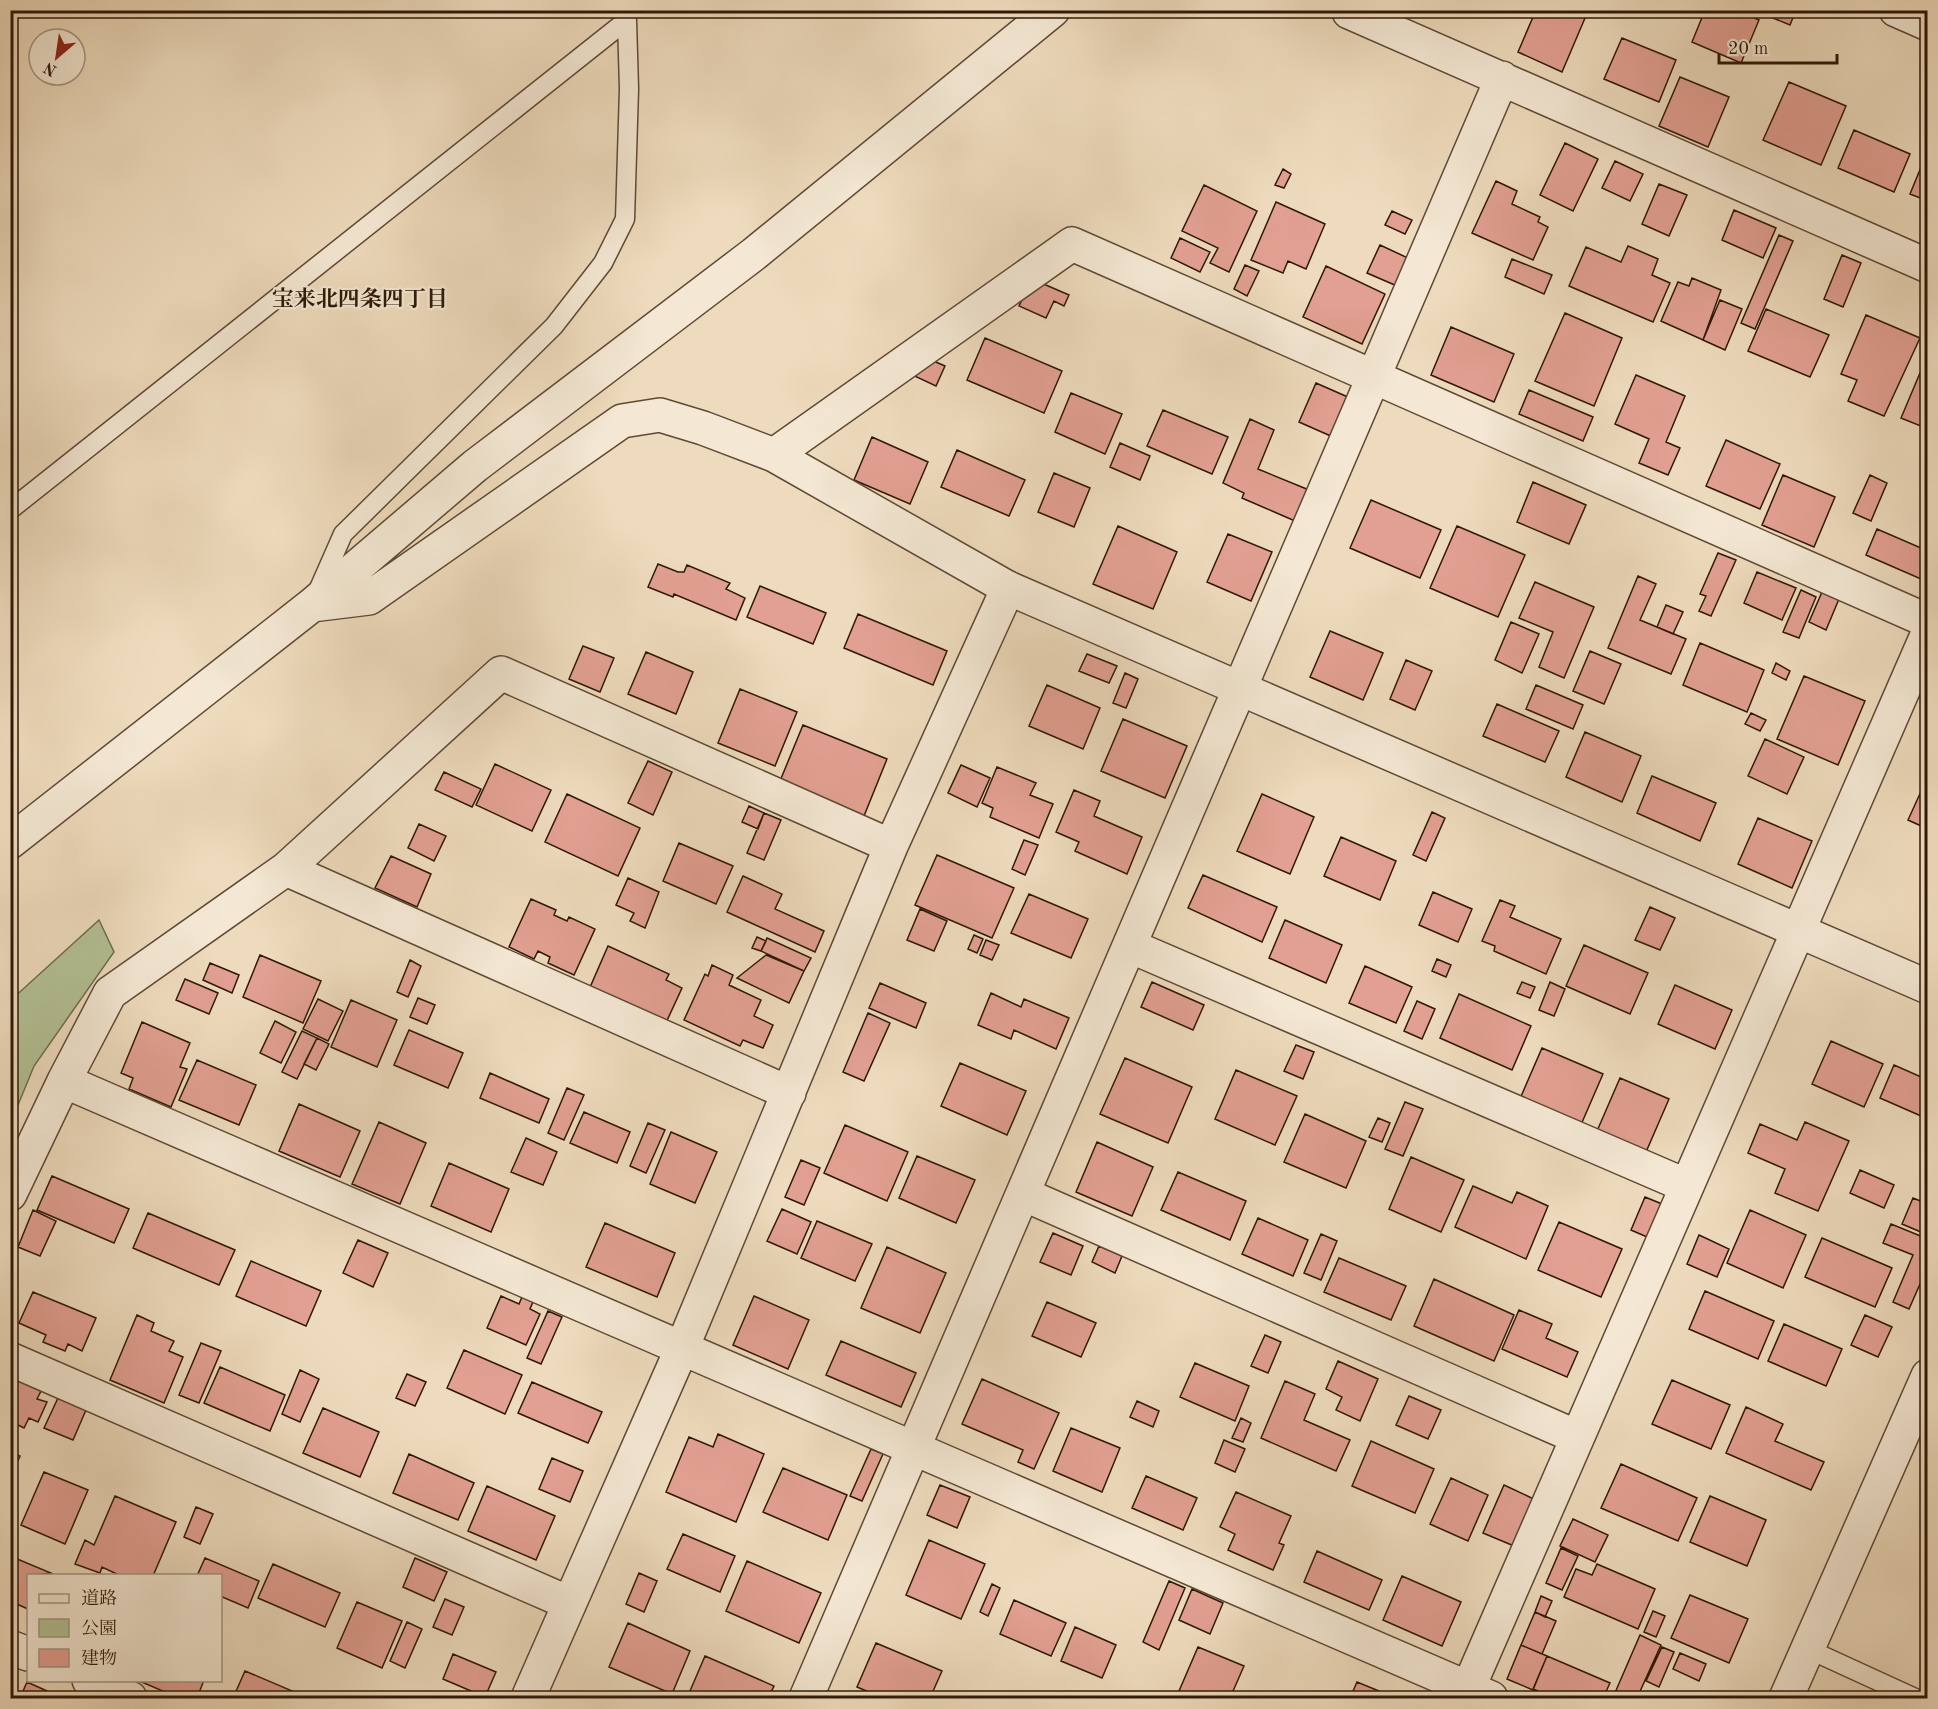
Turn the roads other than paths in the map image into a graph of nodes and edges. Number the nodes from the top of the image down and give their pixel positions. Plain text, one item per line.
1 (1053, 10) edge
2 (1896, 10) edge
3 (1349, 12) dead end
4 (632, 15) edge
5 (1928, 24) edge
6 (1502, 78) junction
7 (1928, 266) edge
8 (1373, 377) junction
9 (774, 455) junction
10 (10, 510) edge
11 (1008, 588) junction
12 (312, 605) junction
13 (1928, 621) edge
14 (1928, 633) edge
15 (1240, 689) junction
16 (10, 842) edge
17 (891, 846) junction
18 (286, 869) junction
19 (1798, 930) junction
20 (1130, 945) junction
21 (1928, 987) edge
22 (64, 1081) junction
23 (789, 1093) junction
24 (1686, 1186) junction
25 (10, 1194) edge
26 (1023, 1194) junction
27 (682, 1348) junction
28 (10, 1359) edge
29 (1928, 1376) edge
30 (1577, 1437) junction
31 (913, 1449) junction
32 (569, 1603) junction
33 (10, 1647) edge
34 (1808, 1648) junction
35 (27, 1654) edge
36 (94, 1682) edge
37 (1474, 1695) edge
38 (811, 1697) edge
39 (130, 1698) edge
40 (528, 1698) edge
41 (1786, 1698) edge
42 (1915, 1698) edge

1 - 12 street
2 - 5 street
3 - 6 street
4 - 10 lane
4 - 12 lane
6 - 7 street
6 - 8 street
8 - 9 street
8 - 13 street
8 - 15 street
9 - 11 street
9 - 12 street
11 - 15 street
11 - 17 street
12 - 16 street
14 - 19 street
15 - 19 street
15 - 20 street
17 - 18 street
17 - 23 street
18 - 22 street
18 - 23 street
19 - 21 street
19 - 24 street
20 - 24 street
20 - 26 street
22 - 25 street
22 - 27 street
23 - 27 street
24 - 30 street
26 - 30 street
26 - 31 street
27 - 31 street
27 - 32 street
28 - 32 street
29 - 34 street
30 - 37 street
31 - 37 street
31 - 38 street
32 - 40 street
33 - 35 street
34 - 41 street
34 - 42 lane
36 - 39 street

